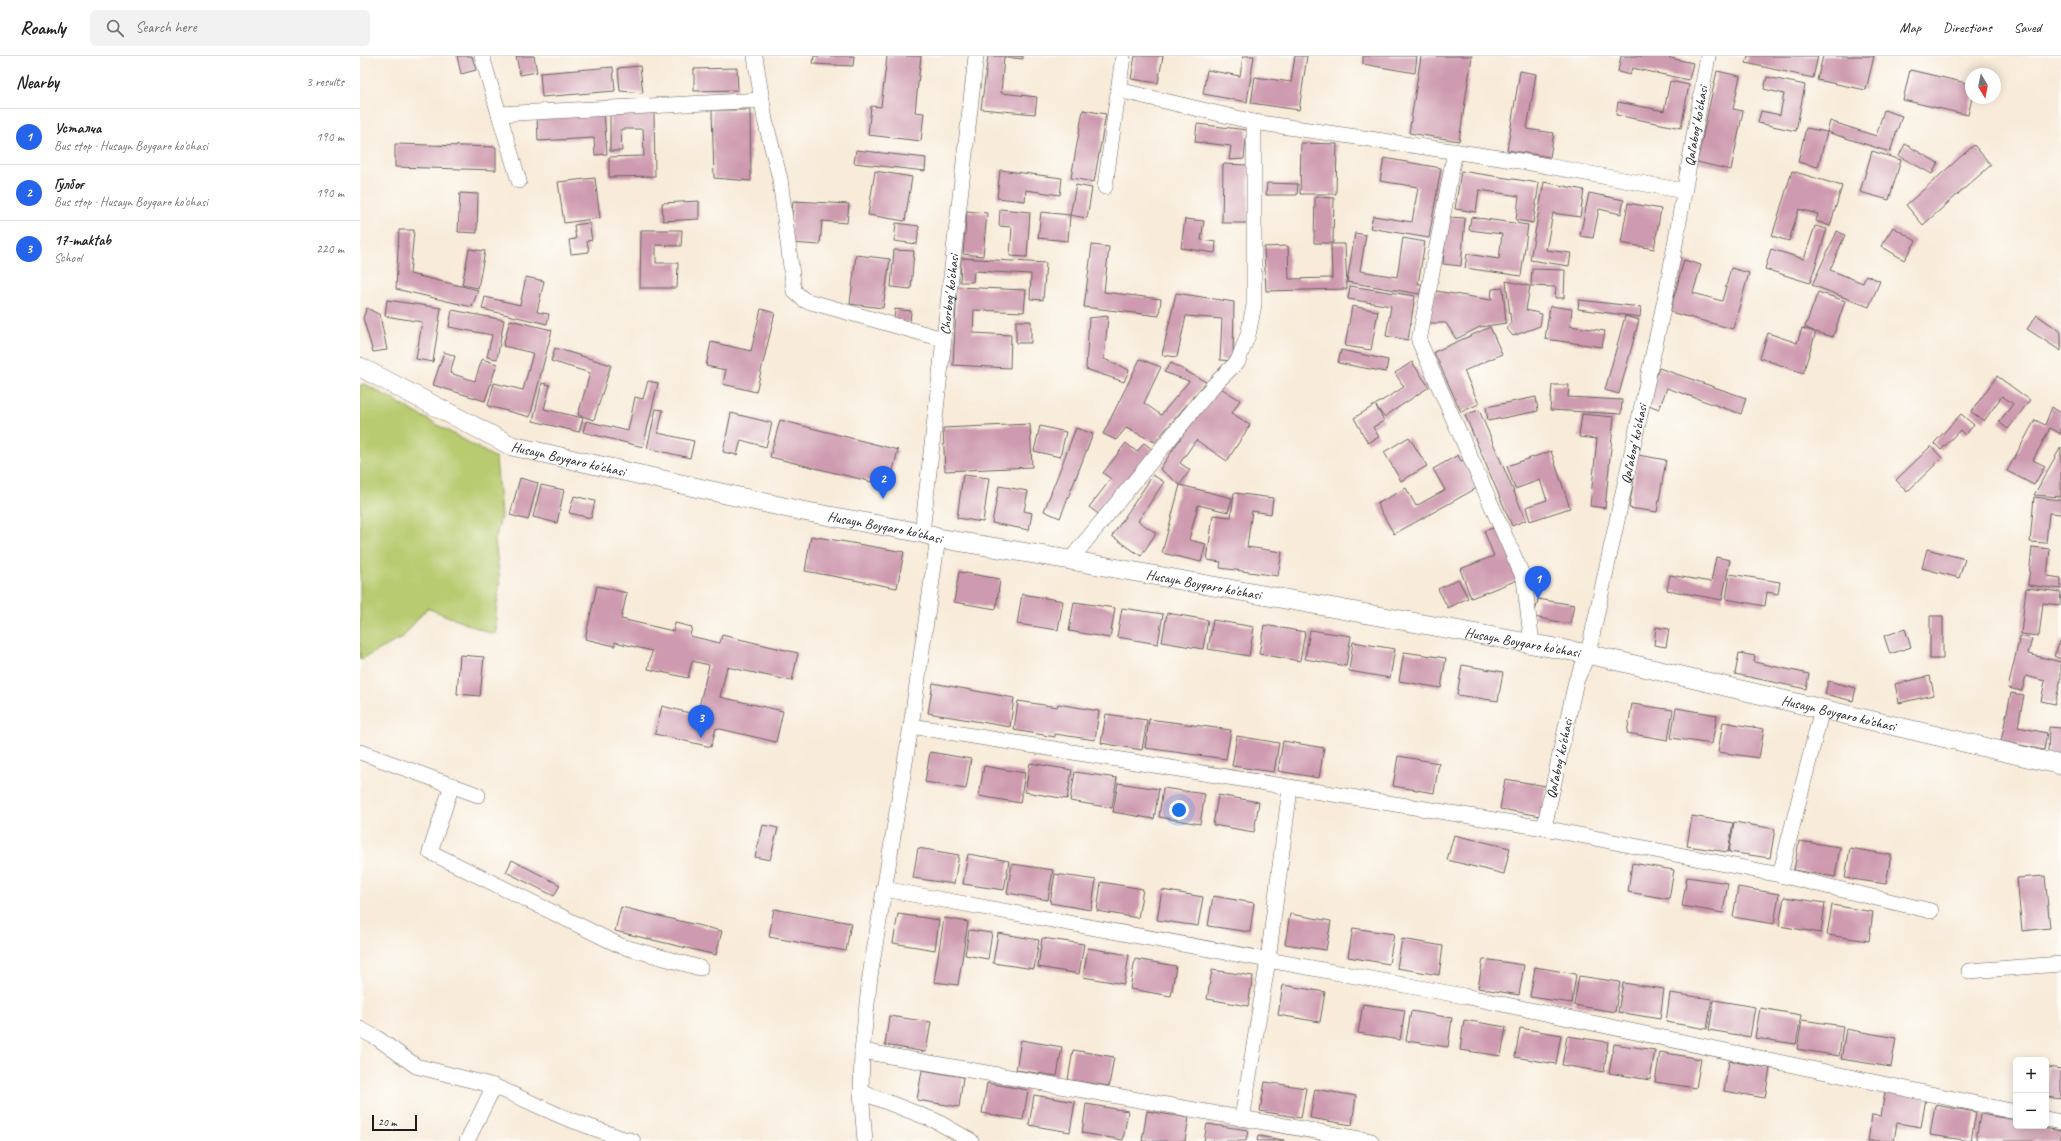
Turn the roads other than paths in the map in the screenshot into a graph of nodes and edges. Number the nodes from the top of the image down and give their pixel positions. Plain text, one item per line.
1 (482, 56) edge
2 (755, 56) edge
3 (976, 56) edge
4 (1123, 56) edge
5 (1708, 56) edge
6 (1118, 90) junction
7 (762, 100) junction
8 (499, 114) junction
9 (1254, 122) junction
10 (1455, 151) junction
11 (519, 180) dead end
12 (1105, 187) dead end
13 (1684, 191) junction
14 (943, 339) junction
15 (360, 367) edge
16 (930, 536) junction
17 (1070, 560) junction
18 (1532, 644) junction
19 (1588, 654) junction
20 (1822, 709) junction
21 (911, 726) junction
22 (360, 752) edge
23 (2061, 765) edge
24 (452, 785) junction
25 (1290, 788) junction
26 (478, 795) dead end
27 (1544, 828) junction
28 (1780, 875) junction
29 (884, 889) junction
30 (1931, 911) dead end
31 (1268, 960) junction
32 (2061, 964) edge
33 (700, 968) dead end
34 (1969, 970) dead end
35 (360, 1029) edge
36 (862, 1051) junction
37 (494, 1086) junction
38 (861, 1092) junction
39 (2013, 1111) edge
40 (1242, 1119) junction
41 (2049, 1119) edge
42 (2061, 1122) edge
43 (467, 1141) edge
44 (633, 1141) edge
45 (865, 1141) edge
46 (970, 1141) edge
47 (1371, 1141) edge

1 - 8 street
2 - 7 street
3 - 14 street, Сhorbog' ko'chasi
4 - 6 street
5 - 13 street, Qal'abog' ko'chasi
6 - 9 street
6 - 12 street
7 - 8 street
7 - 14 street
8 - 11 street
9 - 10 street
9 - 17 street
10 - 13 street
10 - 18 street
13 - 19 street, Qal'abog' ko'chasi
14 - 16 street, Сhorbog' ko'chasi
15 - 16 main road, Husayn Boyqaro ko'chasi
16 - 17 main road, Husayn Boyqaro ko'chasi
16 - 21 street, Сhorbog' ko'chasi
17 - 18 main road, Husayn Boyqaro ko'chasi
18 - 19 main road, Husayn Boyqaro ko'chasi
19 - 20 main road, Husayn Boyqaro ko'chasi
19 - 27 street, Qal'abog' ko'chasi
20 - 23 main road, Husayn Boyqaro ko'chasi
20 - 28 street
21 - 25 street
21 - 29 street, Сhorbog' ko'chasi
22 - 24 street
24 - 26 street
24 - 33 street
25 - 27 street
25 - 31 street
27 - 28 street
28 - 30 street
29 - 31 street
29 - 36 street, Сhorbog' ko'chasi
31 - 39 street
31 - 40 street
32 - 34 street
35 - 37 street
36 - 38 street, Сhorbog' ko'chasi
36 - 40 street
37 - 43 street
37 - 44 street
38 - 45 street, Сhorbog' ko'chasi
38 - 46 street
40 - 47 street
41 - 42 street

